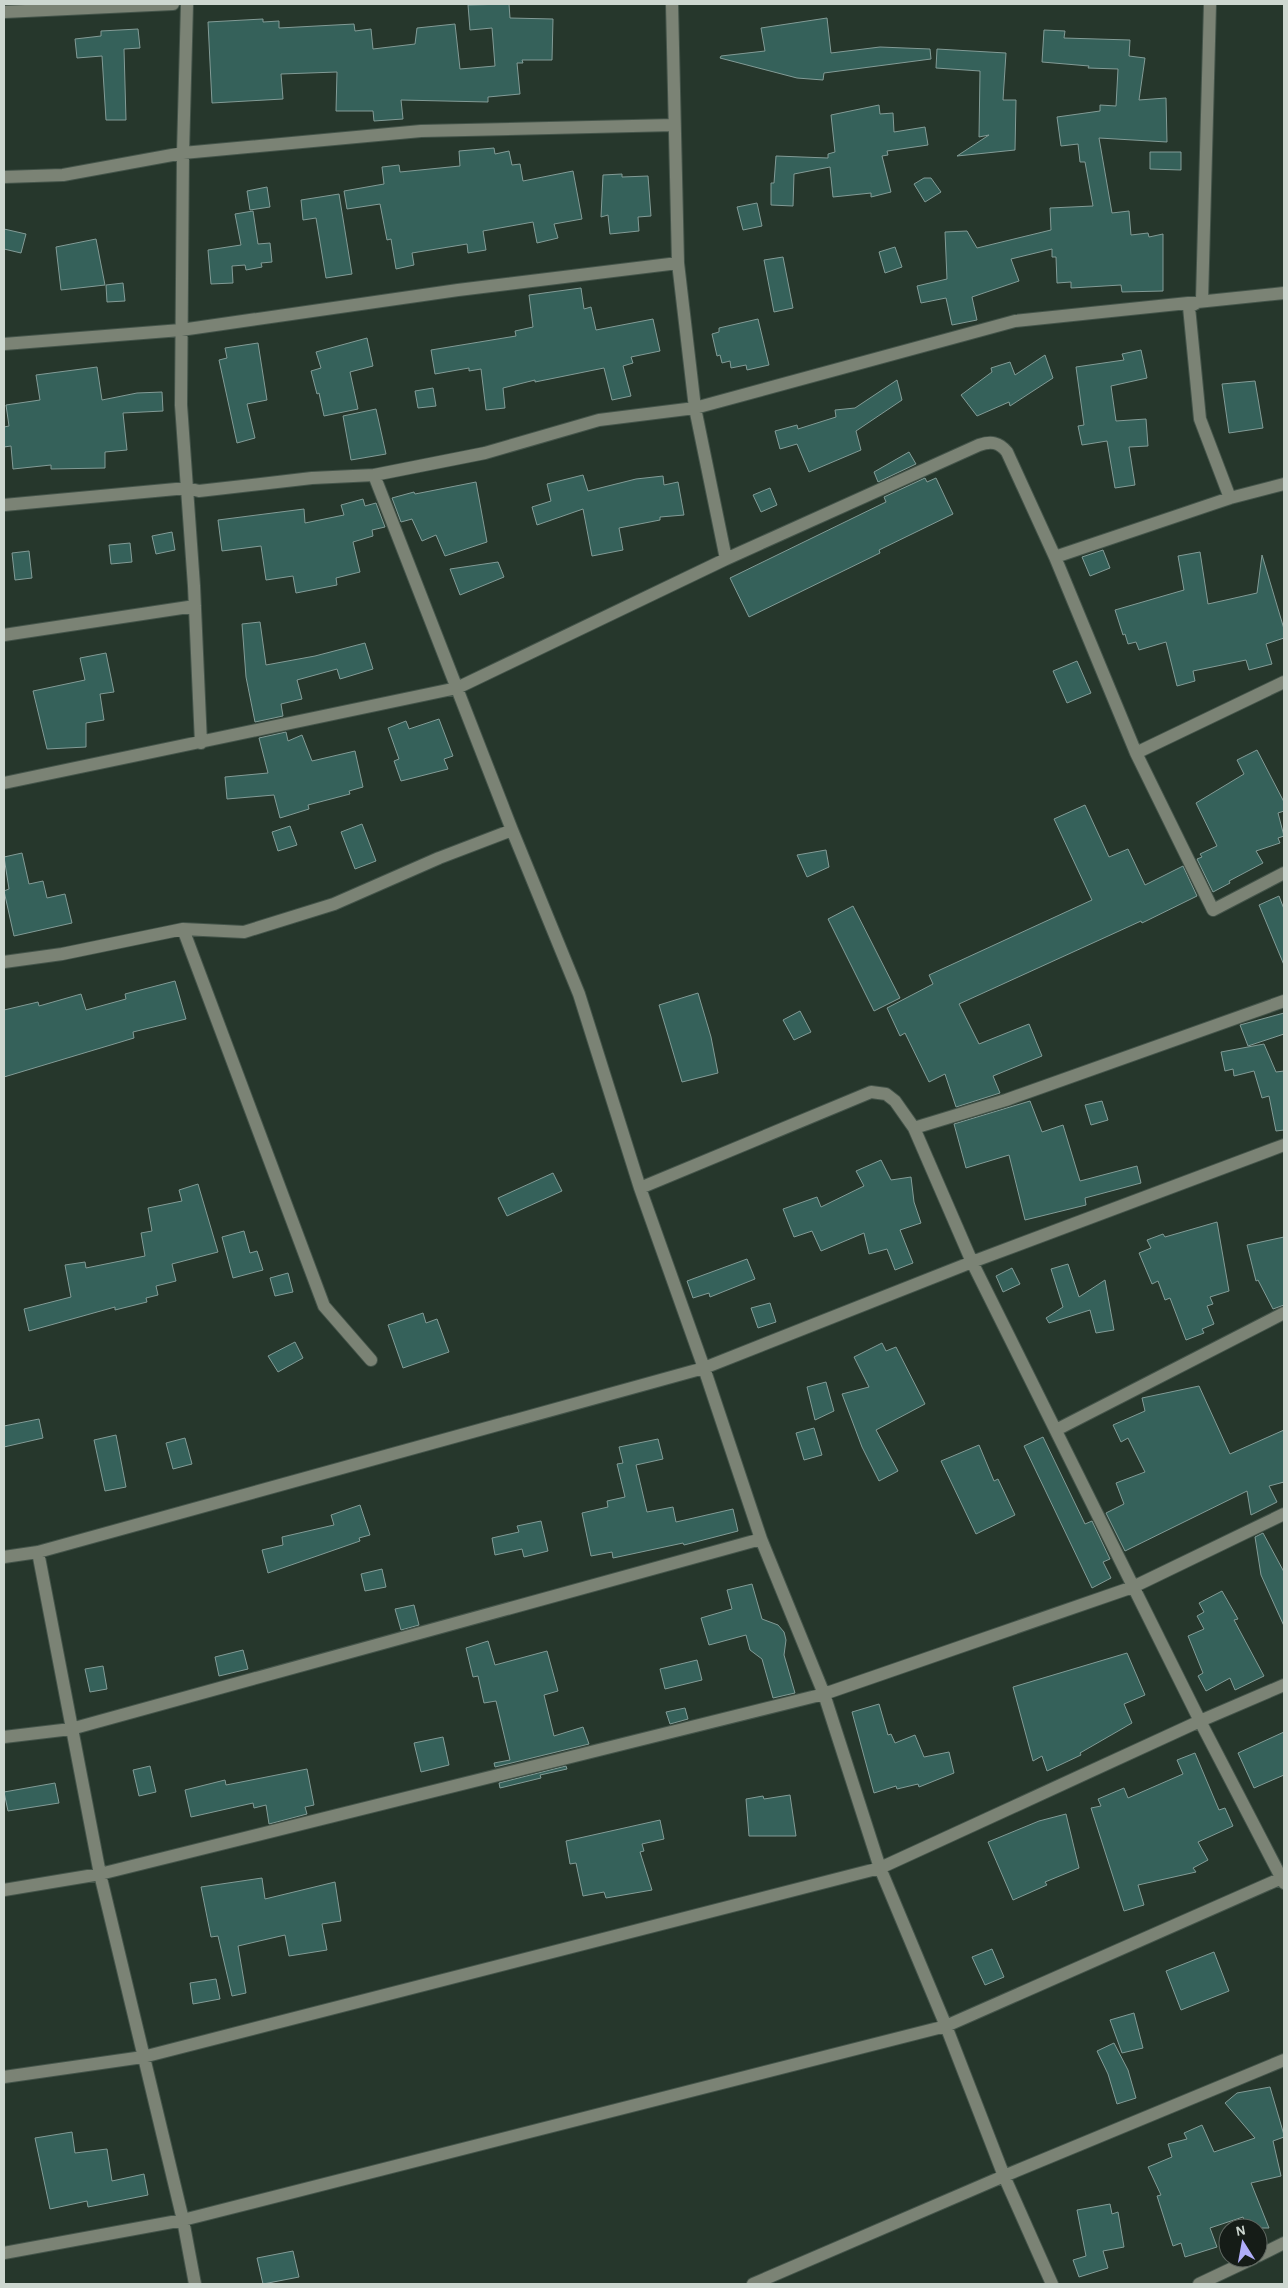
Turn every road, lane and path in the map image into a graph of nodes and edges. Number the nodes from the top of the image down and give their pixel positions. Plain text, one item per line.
1 (173, 4) edge
2 (187, 4) edge
3 (672, 4) edge
4 (1210, 4) edge
5 (4, 12) edge
6 (674, 124) junction
7 (182, 153) junction
8 (4, 177) edge
9 (678, 263) junction
10 (1284, 293) edge
11 (1202, 300) junction
12 (181, 330) junction
13 (4, 344) edge
14 (695, 408) junction
15 (374, 475) junction
16 (1284, 484) edge
17 (187, 488) junction
18 (1230, 498) junction
19 (4, 505) edge
20 (1055, 557) junction
21 (726, 559) junction
22 (195, 606) junction
23 (4, 635) edge
24 (1284, 682) edge
25 (458, 688) junction
26 (201, 743) junction
27 (1136, 753) junction
28 (4, 783) edge
29 (512, 830) junction
30 (1284, 873) edge
31 (183, 928) junction
32 (4, 962) edge
33 (1284, 1001) edge
34 (914, 1128) junction
35 (1284, 1145) edge
36 (640, 1188) junction
37 (972, 1262) junction
38 (1284, 1312) edge
39 (372, 1360) dead end
40 (704, 1368) junction
41 (1056, 1430) junction
42 (1284, 1514) edge
43 (761, 1539) junction
44 (38, 1552) junction
45 (4, 1557) edge
46 (1133, 1587) junction
47 (1284, 1685) edge
48 (824, 1694) junction
49 (1200, 1721) junction
50 (71, 1730) junction
51 (4, 1737) edge
52 (880, 1868) junction
53 (100, 1874) junction
54 (1283, 1879) edge
55 (4, 1890) edge
56 (946, 2026) junction
57 (143, 2057) junction
58 (1284, 2060) edge
59 (4, 2077) edge
60 (1004, 2176) junction
61 (184, 2220) junction
62 (1284, 2243) edge
63 (1268, 2251) edge
64 (4, 2253) edge
65 (1233, 2268) edge
66 (195, 2284) edge
67 (753, 2284) edge
68 (1052, 2284) edge
69 (1199, 2284) edge

1 - 5 street
2 - 7 street
3 - 6 street
4 - 11 street
6 - 7 street
6 - 9 street
7 - 8 street
7 - 12 street
9 - 12 street
9 - 14 street
10 - 11 street
11 - 14 street
11 - 18 street
12 - 13 street
12 - 17 street
14 - 15 street
14 - 21 street
15 - 17 street
15 - 25 street
16 - 18 street
17 - 19 street
17 - 22 street
18 - 20 street
20 - 21 street
20 - 27 street
21 - 25 street
22 - 23 street
22 - 26 street
24 - 27 street
25 - 26 street
25 - 29 street
26 - 28 street
27 - 30 street
29 - 31 street
29 - 36 street
31 - 32 street
31 - 39 street
33 - 34 street
34 - 36 street
34 - 37 street
35 - 37 street
36 - 40 street
37 - 40 street
37 - 41 street
38 - 41 street
40 - 43 street
40 - 44 street
41 - 46 street
42 - 46 street
43 - 48 street
43 - 50 street
44 - 45 street
44 - 50 street
46 - 48 street
46 - 49 street
47 - 49 street
48 - 52 street
48 - 53 street
49 - 52 street
49 - 54 street
50 - 51 street
50 - 53 street
52 - 56 street
52 - 57 street
53 - 55 street
53 - 57 street
54 - 56 street
56 - 60 street
56 - 61 street
57 - 59 street
57 - 61 street
58 - 60 street
60 - 67 street
60 - 68 street
61 - 64 street
61 - 66 street
62 - 63 street
65 - 69 street

